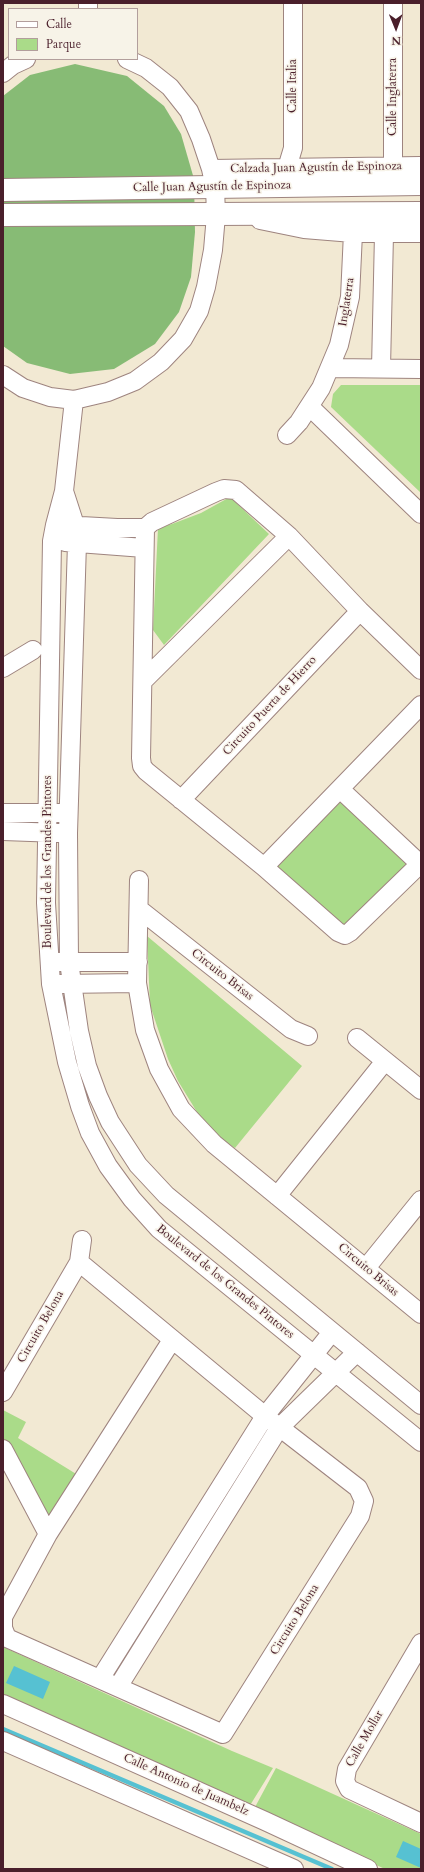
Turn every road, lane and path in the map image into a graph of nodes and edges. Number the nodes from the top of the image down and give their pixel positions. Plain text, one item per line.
1 (292, 3) edge
2 (392, 3) edge
3 (24, 60) edge
4 (129, 60) edge
5 (3, 73) edge
6 (421, 166) edge
7 (393, 167) junction
8 (287, 168) junction
9 (213, 178) junction
10 (421, 184) edge
11 (3, 190) edge
12 (421, 213) edge
13 (224, 214) junction
14 (3, 215) edge
15 (353, 233) junction
16 (421, 233) edge
17 (384, 234) junction
18 (331, 368) junction
19 (381, 368) junction
20 (421, 369) edge
21 (3, 375) edge
22 (74, 400) junction
23 (310, 407) junction
24 (287, 435) dead end
25 (64, 491) junction
26 (421, 514) edge
27 (145, 528) junction
28 (54, 533) junction
29 (76, 534) junction
30 (289, 536) junction
31 (144, 548) junction
32 (360, 611) junction
33 (34, 650) dead end
34 (3, 668) edge
35 (421, 670) edge
36 (143, 681) junction
37 (421, 705) edge
38 (340, 789) junction
39 (180, 800) junction
40 (3, 813) edge
41 (47, 813) junction
42 (69, 813) junction
43 (3, 832) edge
44 (47, 832) junction
45 (68, 833) junction
46 (420, 863) edge
47 (264, 867) junction
48 (139, 880) dead end
49 (139, 909) junction
50 (48, 962) junction
51 (69, 962) junction
52 (138, 962) junction
53 (137, 983) junction
54 (51, 984) junction
55 (71, 984) junction
56 (308, 1036) dead end
57 (357, 1038) dead end
58 (385, 1061) junction
59 (421, 1090) edge
60 (277, 1196) junction
61 (421, 1200) edge
62 (82, 1240) dead end
63 (79, 1262) junction
64 (366, 1268) junction
65 (421, 1314) edge
66 (332, 1332) junction
67 (172, 1340) junction
68 (357, 1352) junction
69 (314, 1355) junction
70 (336, 1372) junction
71 (3, 1392) edge
72 (421, 1405) edge
73 (265, 1416) junction
74 (279, 1428) junction
75 (421, 1442) edge
76 (3, 1449) edge
77 (48, 1534) junction
78 (421, 1643) edge
79 (100, 1679) junction
80 (118, 1687) junction
81 (3, 1704) edge
82 (3, 1741) edge
83 (421, 1823) edge
84 (294, 1869) edge
85 (368, 1869) edge

1 - 8 street, Calle Italia
2 - 7 street, Calle Inglaterra
3 - 5 street
4 - 9 street
6 - 7 street, Calzada Juan Agustín de Espinoza
7 - 8 street, Calzada Juan Agustín de Espinoza
8 - 9 street, Calzada Juan Agustín de Espinoza
9 - 10 main road, Calle Juan Agustín de Espinoza
9 - 11 main road, Calle Juan Agustín de Espinoza
9 - 13 street
12 - 13 main road
13 - 14 main road
13 - 15 street
13 - 22 street
15 - 17 street
15 - 18 street, Inglaterra
16 - 17 street
17 - 19 street
18 - 19 street
18 - 23 street, Inglaterra
19 - 20 street
21 - 22 street
22 - 25 street, Boulevard de los Grandes Pintores
23 - 24 street, Inglaterra
23 - 26 street
25 - 28 street, Boulevard de los Grandes Pintores
25 - 29 street, Boulevard de los Grandes Pintores
27 - 29 street
27 - 30 street
27 - 31 street
28 - 29 street
28 - 41 street, Boulevard de los Grandes Pintores
29 - 31 street
29 - 42 street, Boulevard de los Grandes Pintores
30 - 32 street
30 - 36 street
31 - 36 street
32 - 35 street
32 - 39 street, Circuito Puerta de Hierro
33 - 34 street
36 - 39 street
37 - 38 street
38 - 46 street
38 - 47 street
39 - 47 street
40 - 41 street
41 - 42 street
41 - 44 street, Boulevard de los Grandes Pintores
42 - 45 street, Boulevard de los Grandes Pintores
43 - 44 street
44 - 45 street
44 - 50 street, Boulevard de los Grandes Pintores
45 - 51 street, Boulevard de los Grandes Pintores
46 - 47 street
48 - 49 street, Circuito Brisas
49 - 52 street, Circuito Brisas
49 - 56 street, Circuito Brisas
50 - 51 street
50 - 54 street, Boulevard de los Grandes Pintores
51 - 52 street
51 - 55 street, Boulevard de los Grandes Pintores
52 - 53 street, Circuito Brisas
53 - 55 street
53 - 60 street, Circuito Brisas
54 - 55 street
54 - 69 street, Boulevard de los Grandes Pintores
55 - 66 street, Boulevard de los Grandes Pintores
57 - 58 street
58 - 59 street
58 - 60 street
60 - 64 street, Circuito Brisas
61 - 64 street
62 - 63 street, Circuito Belona
63 - 67 street, Circuito Belona
63 - 71 street, Circuito Belona
64 - 65 street, Circuito Brisas
66 - 68 street, Boulevard de los Grandes Pintores
66 - 69 street
67 - 73 street, Circuito Belona
67 - 77 street, Circuito Belona
68 - 70 street
68 - 72 street, Boulevard de los Grandes Pintores
69 - 70 street, Boulevard de los Grandes Pintores
69 - 73 street
70 - 74 street
70 - 75 street, Boulevard de los Grandes Pintores
73 - 74 street, Circuito Belona
73 - 79 street
74 - 80 street
74 - 80 street, Circuito Belona
76 - 77 street
77 - 79 street, Circuito Belona
78 - 83 street, Calle Mollar
79 - 80 street, Circuito Belona
81 - 85 street, Calle Antonio de Juambelz
82 - 84 street

